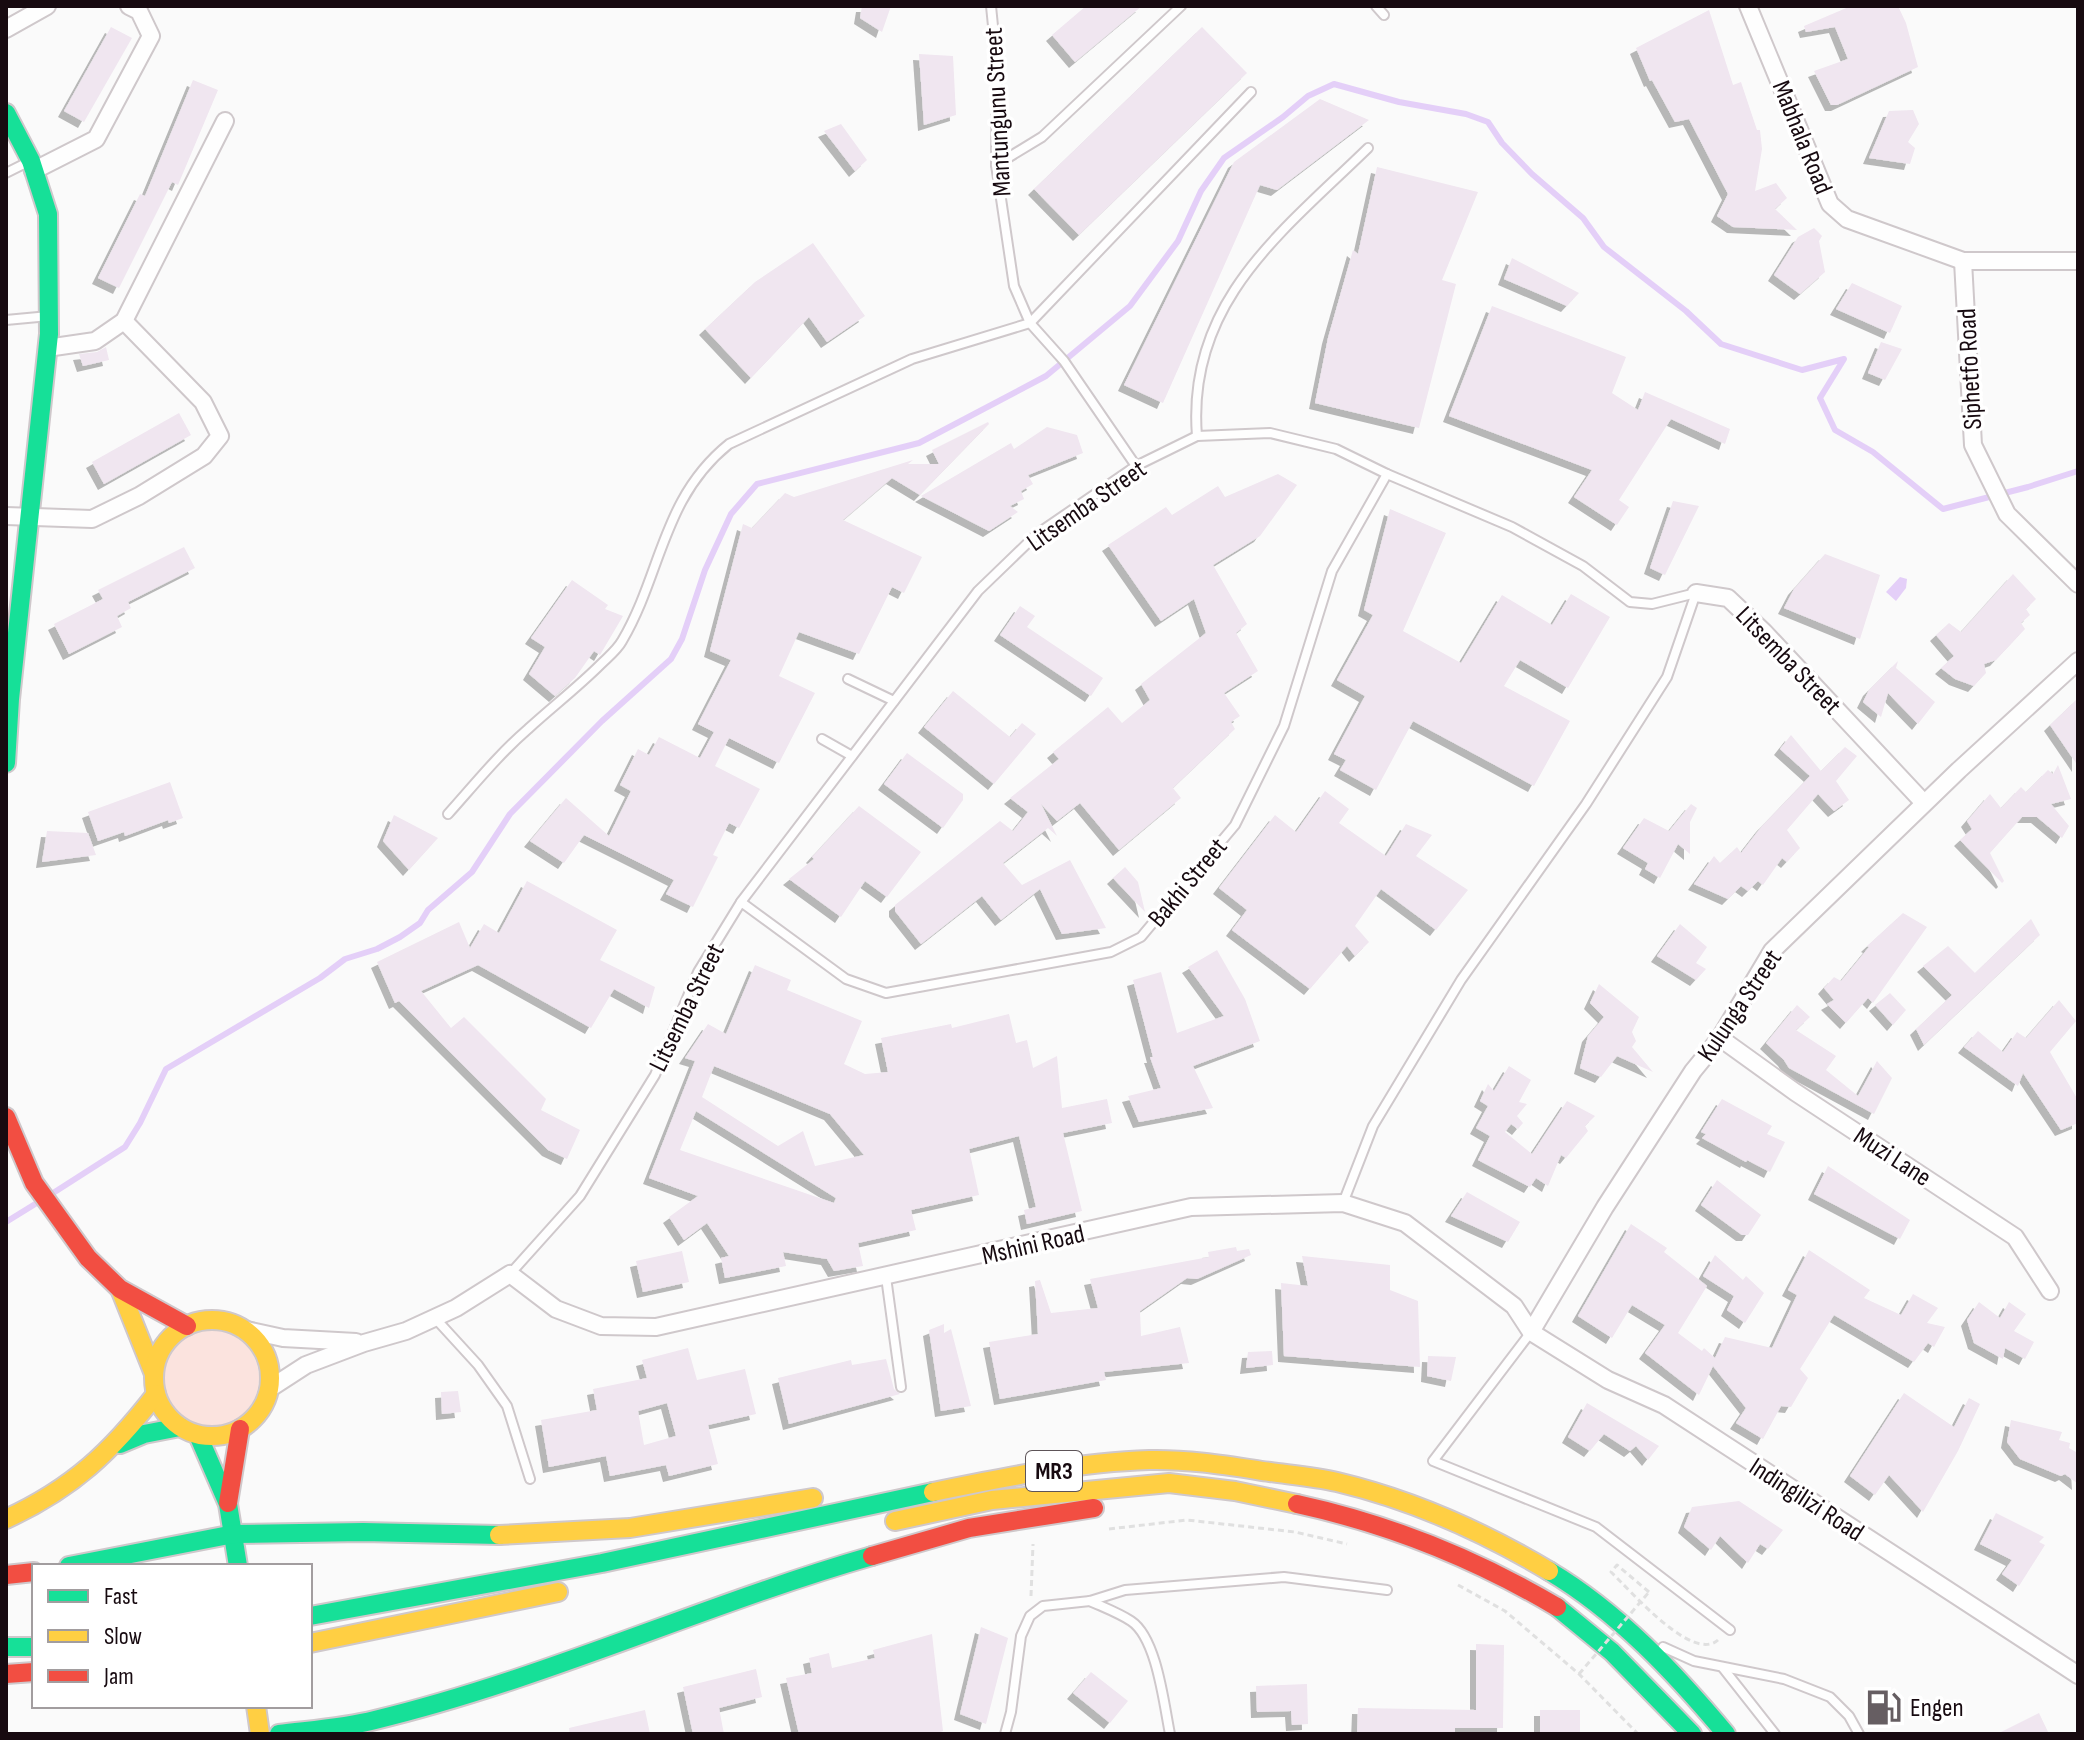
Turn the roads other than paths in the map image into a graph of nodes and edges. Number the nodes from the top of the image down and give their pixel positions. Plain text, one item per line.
1 (47, 6) edge
2 (129, 6) edge
3 (991, 6) edge
4 (1181, 6) edge
5 (1376, 6) edge
6 (1748, 6) edge
7 (1384, 15) dead end
8 (6, 29) edge
9 (1251, 92) dead end
10 (6, 113) edge
11 (225, 121) dead end
12 (1368, 148) dead end
13 (996, 165) junction
14 (32, 166) junction
15 (6, 173) edge
16 (1963, 261) junction
17 (2078, 261) edge
18 (49, 316) junction
19 (6, 320) edge
20 (124, 321) junction
21 (1030, 323) junction
22 (47, 348) junction
23 (1197, 436) junction
24 (1136, 466) junction
25 (1387, 474) junction
26 (6, 516) edge
27 (29, 517) junction
28 (2078, 584) edge
29 (1696, 593) junction
30 (2078, 661) edge
31 (848, 679) dead end
32 (8, 699) edge
33 (894, 701) junction
34 (822, 739) dead end
35 (852, 756) junction
36 (6, 763) edge
37 (1924, 803) junction
38 (448, 814) dead end
39 (741, 902) junction
40 (1720, 1038) junction
41 (6, 1117) edge
42 (1343, 1203) junction
43 (510, 1274) junction
44 (886, 1277) junction
45 (120, 1289) junction
46 (2050, 1291) dead end
47 (435, 1318) junction
48 (187, 1326) junction
49 (242, 1329) junction
50 (1531, 1332) junction
51 (364, 1343) junction
52 (154, 1374) junction
53 (901, 1387) dead end
54 (269, 1389) junction
55 (156, 1394) junction
56 (180, 1427) junction
57 (240, 1429) junction
58 (198, 1435) junction
59 (111, 1448) junction
60 (1164, 1460) junction
61 (530, 1479) dead end
62 (862, 1488) dead end
63 (1235, 1491) junction
64 (831, 1494) dead end
65 (228, 1504) junction
66 (6, 1519) edge
67 (884, 1523) dead end
68 (234, 1534) junction
69 (79, 1564) edge
70 (238, 1564) edge
71 (32, 1572) edge
72 (6, 1575) edge
73 (574, 1589) dead end
74 (1387, 1590) dead end
75 (1090, 1601) junction
76 (312, 1616) edge
77 (1730, 1630) road end
78 (1636, 1635) junction
79 (312, 1643) edge
80 (6, 1647) edge
81 (32, 1647) edge
82 (1722, 1667) junction
83 (32, 1672) edge
84 (6, 1674) edge
85 (2078, 1675) edge
86 (256, 1708) edge
87 (260, 1734) edge
88 (279, 1734) edge
89 (1005, 1734) edge
90 (1170, 1734) edge
91 (1692, 1734) edge
92 (1726, 1734) edge
93 (1775, 1734) edge
94 (1859, 1734) edge

1 - 8 street
2 - 14 street
3 - 13 lane, Mantungunu Street
4 - 13 lane
5 - 7 lane
6 - 16 street, Mabhala Road
9 - 21 lane
10 - 14 main road
11 - 20 street
12 - 23 lane
13 - 21 lane, Mantungunu Street
14 - 15 lane
14 - 18 main road
16 - 17 street, Mabhala Road
16 - 28 street, Siphetfo Road
18 - 19 lane
18 - 22 main road
20 - 22 street
20 - 27 street
21 - 24 lane, Mantungunu Street
21 - 38 lane
22 - 27 main road
23 - 24 lane, Litsemba Street
23 - 25 lane, Litsemba Street
24 - 33 lane, Litsemba Street
25 - 29 lane, Litsemba Street
25 - 39 lane, Bakhi Street
26 - 27 street
27 - 32 main road
29 - 37 street, Litsemba Street
29 - 42 lane
30 - 37 street, Kulunga Street
31 - 33 lane
32 - 36 main road
33 - 35 lane, Litsemba Street
34 - 35 lane
35 - 39 lane, Litsemba Street
37 - 40 street, Kulunga Street
39 - 43 lane, Litsemba Street
40 - 46 street, Muzi Lane
40 - 50 street, Kulunga Street
41 - 45 main road
42 - 44 street, Mshini Road
42 - 50 street, Mshini Road
43 - 44 street, Mshini Road
43 - 47 street, Litsemba Street
44 - 53 lane
45 - 48 main road
45 - 52 main road
47 - 51 street, Litsemba Street
47 - 61 lane
48 - 49 main road
48 - 52 main road
49 - 51 street, Litsemba Street
49 - 54 main road
50 - 77 lane
50 - 85 street, Indingilizi Road
51 - 54 street, Litsemba Street
52 - 55 main road
54 - 57 main road
55 - 56 main road
55 - 59 main road
56 - 58 main road
56 - 59 main road
57 - 58 main road
57 - 65 main road
58 - 65 main road
59 - 66 main road
60 - 62 main road
60 - 76 main road, MR3
60 - 78 main road, MR3
63 - 67 main road, MR3
63 - 88 main road
63 - 91 main road, MR3
64 - 68 main road
65 - 68 main road
68 - 69 main road
68 - 70 main road
71 - 72 main road
73 - 79 main road
74 - 75 lane
75 - 89 lane
75 - 90 lane
78 - 82 lane
78 - 92 main road, MR3
80 - 81 main road
82 - 93 lane
82 - 94 lane
83 - 84 main road
86 - 87 main road

